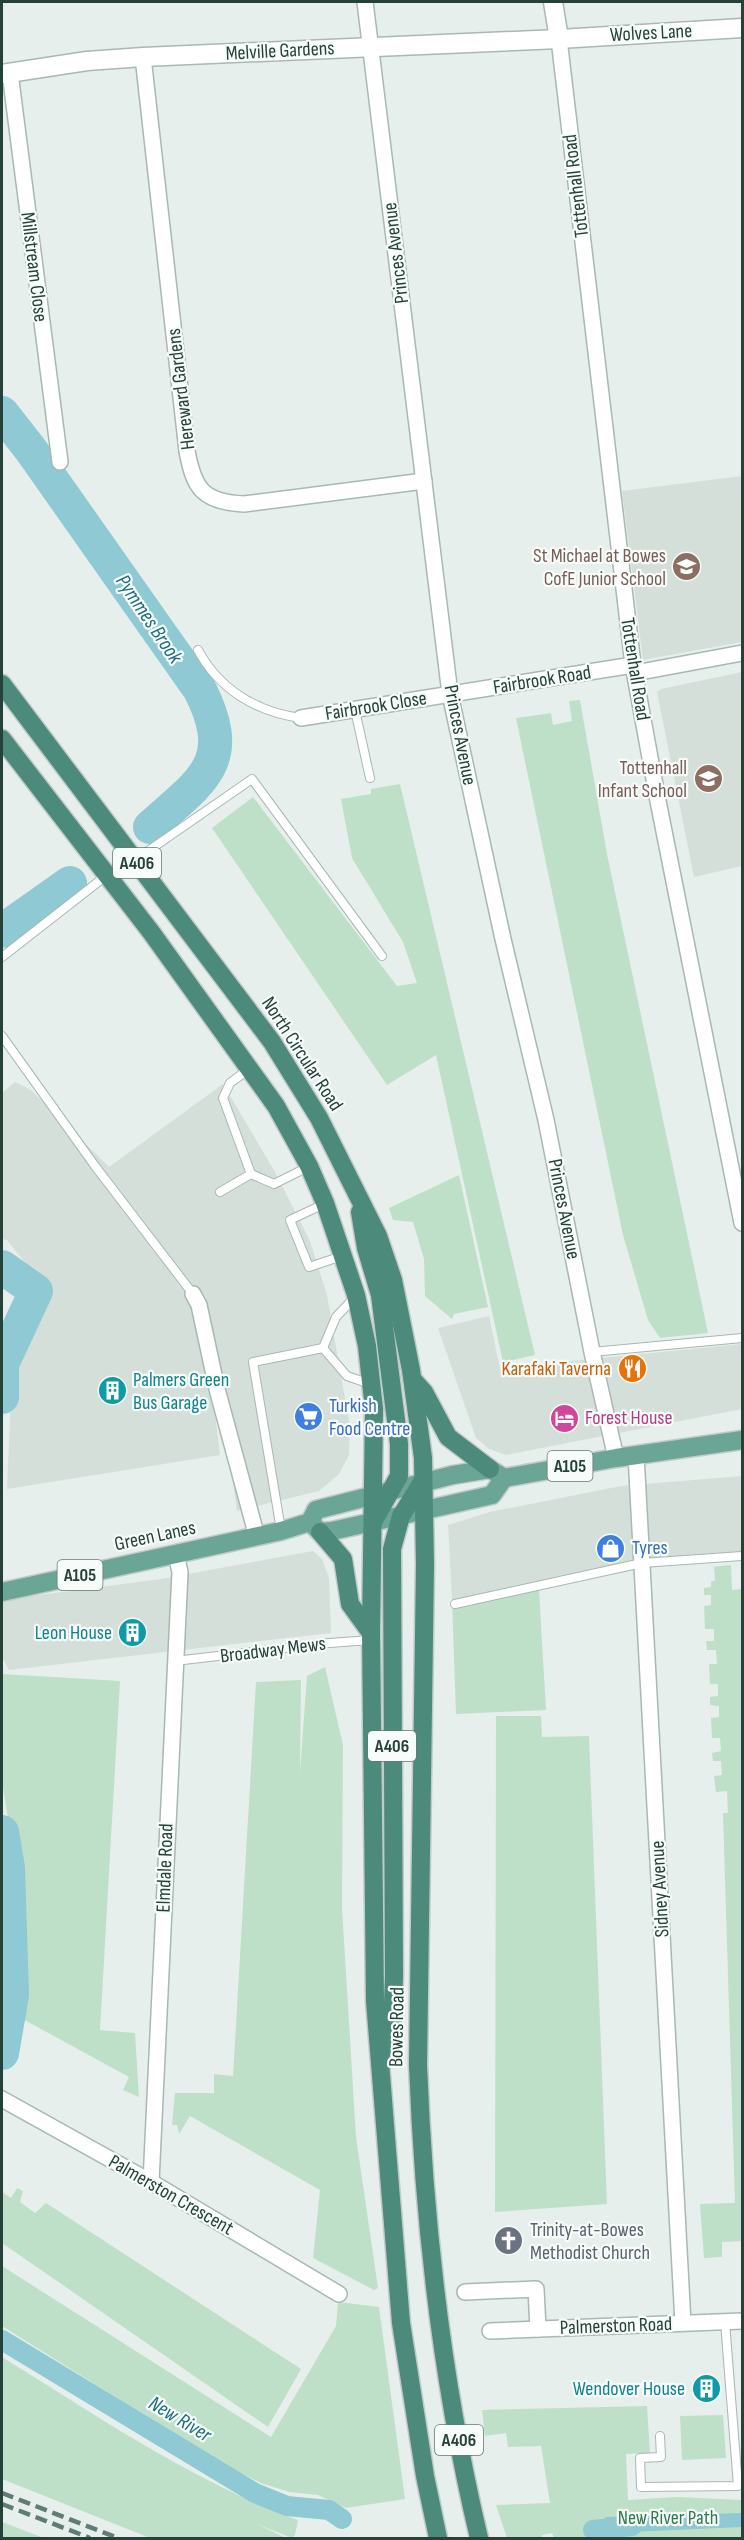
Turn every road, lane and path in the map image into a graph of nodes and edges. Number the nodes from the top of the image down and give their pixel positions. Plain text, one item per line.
1 (365, 2) edge
2 (553, 2) edge
3 (742, 28) edge
4 (559, 39) junction
5 (371, 47) junction
6 (143, 57) junction
7 (6, 73) edge
8 (60, 462) dead end
9 (424, 481) junction
10 (198, 650) dead end
11 (742, 653) edge
12 (634, 669) junction
13 (2, 684) edge
14 (450, 694) junction
15 (355, 711) junction
16 (301, 718) joint
17 (2, 739) edge
18 (370, 778) dead end
19 (134, 860) junction
20 (107, 875) junction
21 (382, 956) dead end
22 (2, 957) edge
23 (2, 1036) edge
24 (250, 1068) junction
25 (309, 1166) junction
26 (251, 1174) junction
27 (220, 1192) dead end
28 (359, 1199) junction
29 (325, 1203) junction
30 (742, 1223) edge
31 (344, 1255) junction
32 (193, 1294) joint
33 (356, 1295) junction
34 (742, 1338) edge
35 (323, 1348) junction
36 (592, 1352) junction
37 (412, 1380) junction
38 (372, 1384) junction
39 (742, 1440) edge
40 (636, 1455) junction
41 (616, 1458) junction
42 (497, 1474) junction
43 (422, 1482) junction
44 (391, 1492) junction
45 (372, 1496) junction
46 (423, 1511) junction
47 (401, 1516) junction
48 (372, 1524) junction
49 (315, 1527) junction
50 (281, 1531) junction
51 (257, 1537) junction
52 (176, 1555) junction
53 (742, 1556) edge
54 (642, 1563) junction
55 (5, 1591) edge
56 (455, 1604) dead end
57 (371, 1637) junction
58 (174, 1661) junction
59 (381, 2054) junction
60 (3, 2100) edge
61 (151, 2182) junction
62 (465, 2292) dead end
63 (339, 2294) dead end
64 (742, 2321) edge
65 (725, 2322) junction
66 (683, 2323) junction
67 (538, 2329) junction
68 (490, 2331) dead end
69 (660, 2436) dead end
70 (438, 2538) edge
71 (480, 2538) edge

1 - 5 street, Princes Avenue
2 - 4 street, Tottenhall Road
3 - 4 street, Wolves Lane
4 - 5 street, Melville Gardens
4 - 12 street, Tottenhall Road
5 - 6 street, Melville Gardens
5 - 9 street, Princes Avenue
6 - 7 street, Melville Gardens
6 - 9 street, Hereward Gardens
7 - 8 street, Millstream Close
9 - 14 street, Princes Avenue
10 - 16 lane
11 - 12 street, Fairbrook Road
12 - 14 street, Fairbrook Road
12 - 30 street, Tottenhall Road
13 - 19 highway, North Circular Road / A406
14 - 15 street, Fairbrook Close
14 - 36 street, Princes Avenue
15 - 16 street, Fairbrook Close
15 - 18 lane
17 - 20 highway, A406
19 - 21 lane
19 - 28 highway, North Circular Road / A406
20 - 22 lane
20 - 24 highway, A406
23 - 32 lane
24 - 25 highway, A406
24 - 26 lane
25 - 26 lane
25 - 29 highway, A406
26 - 27 lane
28 - 37 highway, North Circular Road / A406
28 - 44 highway, A406
29 - 31 highway, A406
29 - 31 lane
31 - 33 highway, A406
32 - 51 street
33 - 35 lane
33 - 38 highway, A406
34 - 36 lane
35 - 38 lane
35 - 50 lane
36 - 41 street, Princes Avenue
37 - 42 highway, A406
37 - 43 highway, North Circular Road / A406
38 - 45 highway, A406
39 - 40 main road, Green Lanes / A105
40 - 41 main road, Green Lanes / A105
40 - 54 street, Sidney Avenue
41 - 42 main road, Green Lanes / A105
42 - 43 main road, Green Lanes / A105
42 - 46 main road, Green Lanes / A105
43 - 44 main road, Green Lanes / A105
43 - 46 highway, North Circular Road / A406
43 - 47 highway, A406
44 - 45 main road, Green Lanes / A105
44 - 48 highway, A406
45 - 48 highway, A406
45 - 49 main road, Green Lanes / A105
46 - 47 main road, Green Lanes / A105
46 - 71 highway, Bowes Road / A406
47 - 48 main road, Green Lanes / A105
47 - 59 highway, A406
48 - 49 main road, Green Lanes / A105
48 - 57 highway, Bowes Road / A406
49 - 50 main road, Green Lanes / A105
49 - 57 highway
50 - 51 main road, Green Lanes / A105
51 - 52 main road, Green Lanes / A105
52 - 55 main road, Green Lanes / A105
52 - 58 street, Elmdale Road
53 - 54 lane
54 - 56 lane
54 - 66 street, Sidney Avenue
57 - 58 lane, Broadway Mews
57 - 59 highway, Bowes Road / A406
58 - 61 street, Elmdale Road
59 - 70 highway, Bowes Road / A406
60 - 61 street, Palmerston Crescent
61 - 63 street, Palmerston Crescent
62 - 67 street
64 - 65 street, Palmerston Road
65 - 66 street, Palmerston Road
65 - 69 lane
66 - 67 street, Palmerston Road
67 - 68 street, Palmerston Road

